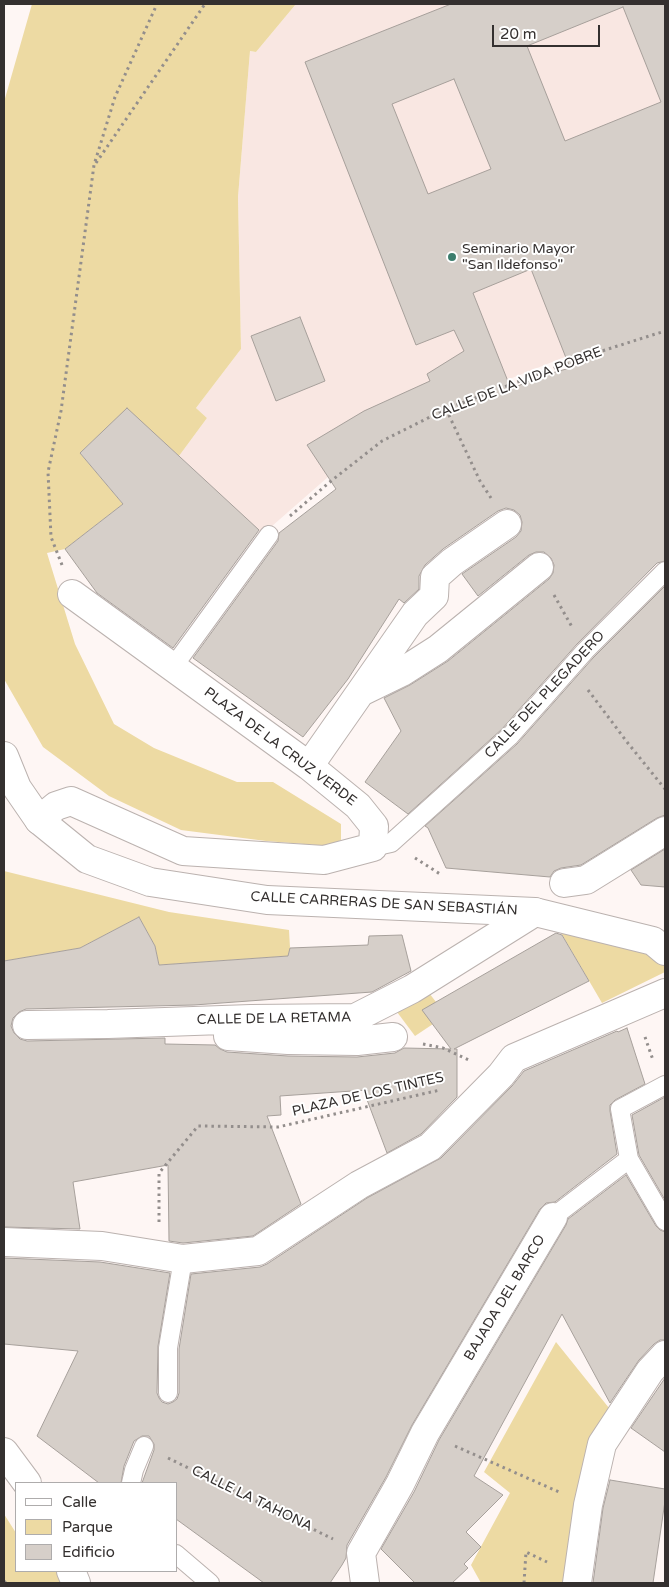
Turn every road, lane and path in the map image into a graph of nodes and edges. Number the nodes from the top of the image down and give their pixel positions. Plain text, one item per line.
1 (157, 4) edge
2 (205, 4) edge
3 (94, 165) junction
4 (665, 331) edge
5 (507, 524) dead end
6 (268, 535) joint
7 (539, 568) dead end
8 (665, 571) edge
9 (72, 594) joint
10 (172, 667) junction
11 (572, 667) junction
12 (362, 692) junction
13 (4, 756) edge
14 (309, 766) junction
15 (665, 789) edge
16 (38, 820) junction
17 (665, 831) edge
18 (382, 845) junction
19 (445, 878) dead end
20 (564, 883) dead end
21 (535, 912) junction
22 (665, 951) edge
23 (665, 993) edge
24 (634, 1006) junction
25 (163, 1022) junction
26 (27, 1025) dead end
27 (393, 1037) joint
28 (501, 1075) junction
29 (664, 1086) edge
30 (444, 1089) dead end
31 (629, 1159) junction
32 (553, 1217) joint
33 (665, 1221) edge
34 (4, 1242) edge
35 (172, 1257) junction
36 (665, 1355) edge
37 (168, 1393) dead end
38 (425, 1433) junction
39 (144, 1446) joint
40 (4, 1452) edge
41 (26, 1482) edge
42 (131, 1482) edge
43 (588, 1505) junction
44 (361, 1552) junction
45 (178, 1556) edge
46 (577, 1580) edge
47 (210, 1583) edge
48 (365, 1583) edge
49 (524, 1583) edge

1 - 3 path
2 - 3 path
3 - 9 path
4 - 6 path, CALLE DE LA VIDA POBRE
5 - 12 street
6 - 10 lane
7 - 12 street
8 - 11 lane, CALLE DEL PLEGADERO
9 - 10 street, PLAZA DE LA CRUZ VERDE
10 - 14 street, PLAZA DE LA CRUZ VERDE
11 - 15 path
11 - 18 lane, CALLE DEL PLEGADERO
12 - 14 street
13 - 16 street, CALLE CARRERAS DE SAN SEBASTIÁN
14 - 18 street, PLAZA DE LA CRUZ VERDE
16 - 18 street
16 - 21 street, CALLE CARRERAS DE SAN SEBASTIÁN
17 - 20 street
18 - 19 path
21 - 22 street, CALLE CARRERAS DE SAN SEBASTIÁN
21 - 25 street, CALLE DE LA RETAMA
23 - 24 street
24 - 28 street
24 - 29 path
25 - 26 street, CALLE DE LA RETAMA
25 - 27 street, CALLE DE LA RETAMA
27 - 28 path
28 - 35 street
29 - 31 lane
30 - 35 path, PLAZA DE LOS TINTES
31 - 32 lane, BAJADA DEL BARCO
31 - 33 lane
32 - 38 street, BAJADA DEL BARCO
34 - 35 street
35 - 37 lane
36 - 43 street
38 - 43 path
38 - 44 street, BAJADA DEL BARCO
39 - 42 lane
39 - 44 path, CALLE LA TAHONA
40 - 41 street
43 - 46 street
44 - 48 street
45 - 47 lane
46 - 49 path

